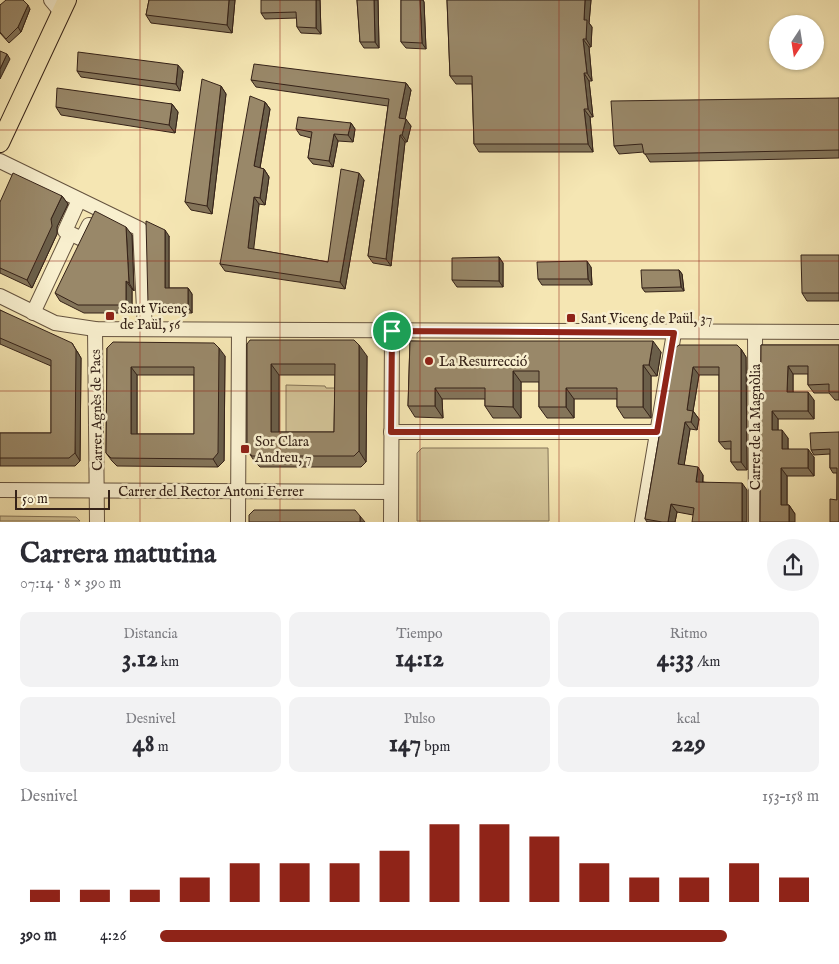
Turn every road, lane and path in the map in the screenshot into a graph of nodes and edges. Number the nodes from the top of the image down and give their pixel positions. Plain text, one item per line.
1 (60, 4) edge
2 (2, 134) edge
3 (0, 161) edge
4 (79, 200) junction
5 (96, 208) junction
6 (70, 234) junction
7 (0, 296) edge
8 (33, 313) junction
9 (95, 329) junction
10 (145, 329) junction
11 (239, 330) junction
12 (392, 331) junction
13 (755, 332) junction
14 (839, 332) edge
15 (674, 333) junction
16 (391, 432) junction
17 (657, 432) junction
18 (0, 490) edge
19 (97, 490) junction
20 (238, 490) junction
21 (391, 492) junction
22 (97, 522) edge
23 (238, 522) edge
24 (391, 522) edge
25 (642, 522) edge
26 (756, 522) edge

1 - 2 main road
3 - 4 street
4 - 5 street
4 - 6 street
5 - 6 street
5 - 10 street
6 - 8 street
7 - 8 street
8 - 9 street
9 - 10 street
9 - 19 street, Carrer Agnès de Pacs
10 - 11 street
11 - 12 street
11 - 20 street
12 - 15 street
12 - 16 street
13 - 14 street
13 - 15 street
13 - 26 street, Carrer de la Magnòlia
15 - 17 street
16 - 17 street
16 - 21 street
17 - 25 street
18 - 19 street, Carrer del Rector Antoni Ferrer
19 - 20 street, Carrer del Rector Antoni Ferrer
19 - 22 street, Carrer Agnès de Pacs
20 - 21 street, Carrer del Rector Antoni Ferrer
20 - 23 street
21 - 24 street

